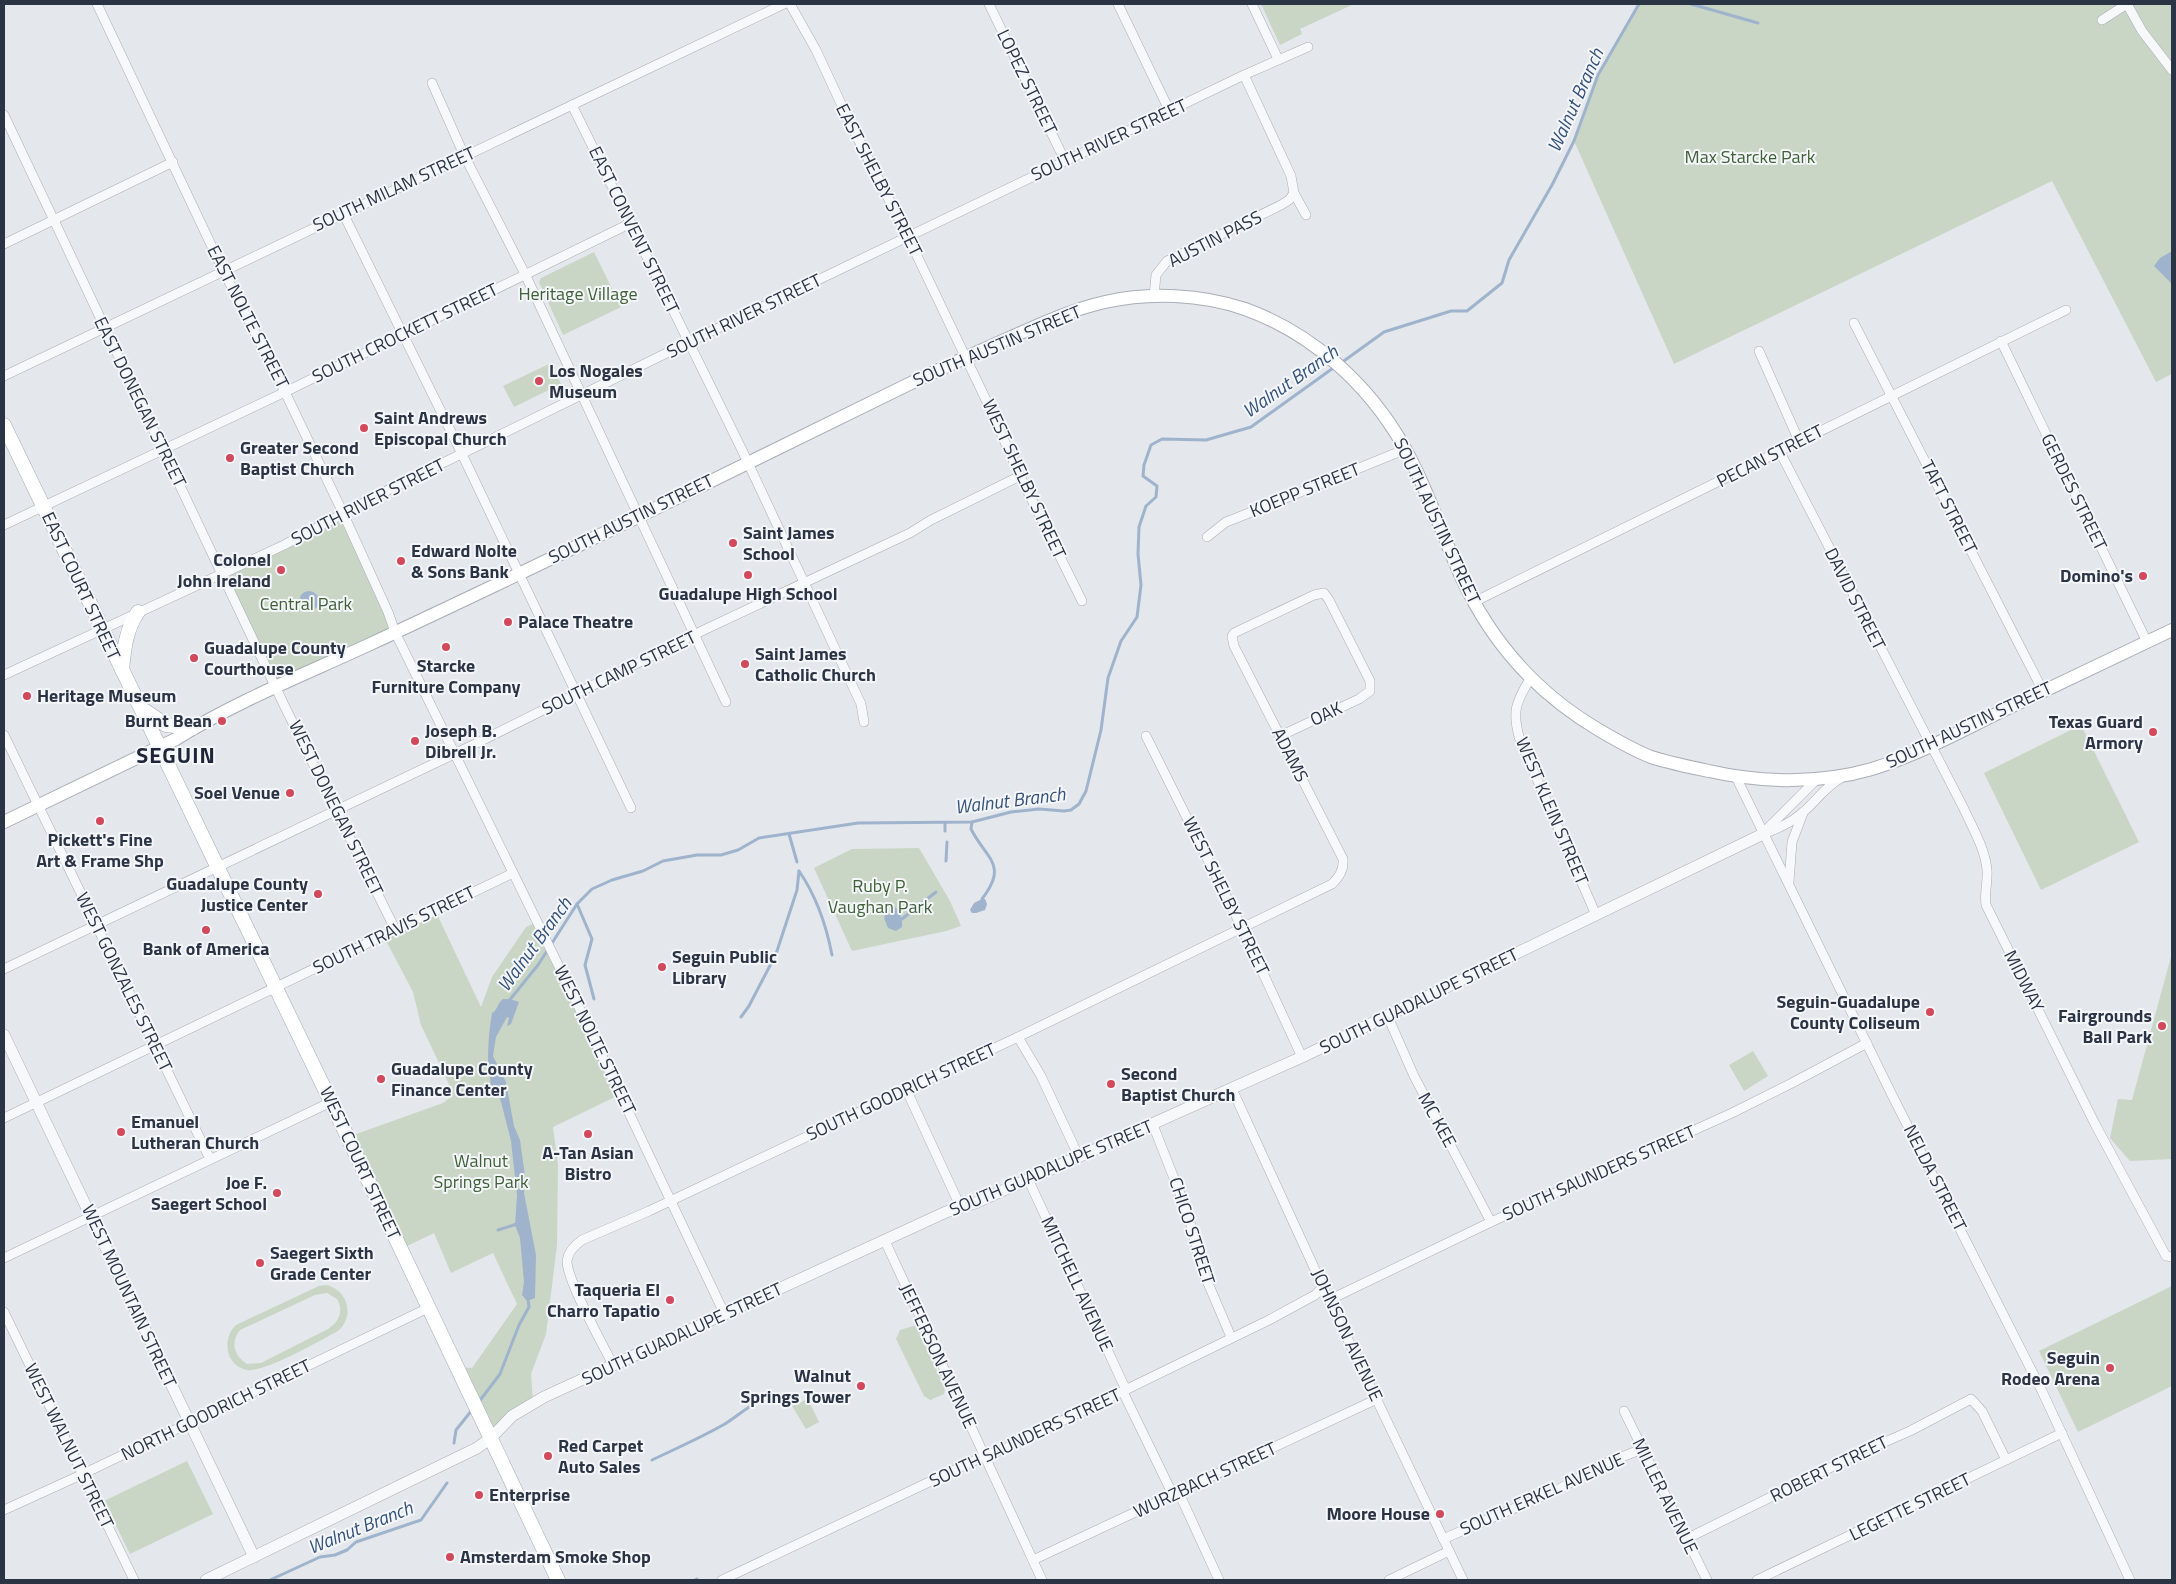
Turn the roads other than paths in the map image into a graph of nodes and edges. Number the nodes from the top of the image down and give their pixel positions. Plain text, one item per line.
1 (97, 4) edge
2 (784, 4) edge
3 (790, 4) edge
4 (989, 4) edge
5 (1118, 4) edge
6 (1252, 4) edge
7 (2127, 4) edge
8 (2102, 20) dead end
9 (1308, 47) dead end
10 (1278, 59) junction
11 (2172, 70) edge
12 (1244, 75) junction
13 (432, 83) dead end
14 (572, 105) junction
15 (1170, 112) junction
16 (4, 115) edge
17 (464, 156) junction
18 (1065, 161) junction
19 (173, 162) junction
20 (1294, 193) junction
21 (343, 214) junction
22 (1306, 215) dead end
23 (54, 220) junction
24 (631, 223) junction
25 (908, 237) junction
26 (4, 244) edge
27 (223, 270) junction
28 (525, 274) junction
29 (1154, 296) junction
30 (2066, 310) dead end
31 (1854, 323) dead end
32 (104, 328) junction
33 (403, 334) junction
34 (2002, 341) junction
35 (689, 342) junction
36 (1759, 351) dead end
37 (966, 357) junction
38 (4, 376) edge
39 (285, 392) junction
40 (582, 395) junction
41 (1892, 396) junction
42 (4, 425) edge
43 (1799, 441) junction
44 (162, 449) junction
45 (1406, 449) junction
46 (1780, 452) junction
47 (462, 454) junction
48 (748, 463) junction
49 (1020, 476) junction
50 (43, 505) junction
51 (343, 513) junction
52 (639, 516) junction
53 (4, 525) edge
54 (1208, 537) dead end
55 (222, 574) junction
56 (518, 574) junction
57 (804, 582) junction
58 (1082, 600) dead end
59 (1474, 602) junction
60 (138, 612) junction
61 (102, 628) junction
62 (2172, 630) edge
63 (395, 632) junction
64 (694, 637) junction
65 (2147, 642) junction
66 (122, 671) junction
67 (4, 675) edge
68 (1530, 679) junction
69 (276, 687) junction
70 (1370, 691) joint
71 (2043, 692) junction
72 (577, 694) junction
73 (726, 702) dead end
74 (139, 706) junction
75 (864, 722) dead end
76 (193, 728) junction
77 (4, 735) edge
78 (1146, 736) dead end
79 (1280, 736) junction
80 (1931, 746) junction
81 (158, 747) junction
82 (456, 753) junction
83 (1848, 774) junction
84 (1736, 777) junction
85 (1817, 779) junction
86 (38, 806) junction
87 (631, 808) dead end
88 (337, 810) junction
89 (1803, 813) junction
90 (4, 822) edge
91 (1763, 834) junction
92 (217, 867) junction
93 (513, 873) junction
94 (1341, 873) joint
95 (1789, 882) junction
96 (1596, 915) junction
97 (96, 925) junction
98 (1242, 928) junction
99 (395, 929) junction
100 (4, 970) edge
101 (275, 987) junction
102 (1388, 1017) junction
103 (4, 1035) edge
104 (1018, 1037) junction
105 (1866, 1043) junction
106 (156, 1045) junction
107 (1302, 1057) junction
108 (906, 1089) junction
109 (1232, 1089) junction
110 (37, 1102) junction
111 (331, 1102) junction
112 (4, 1118) edge
113 (1153, 1124) junction
114 (1079, 1157) junction
115 (210, 1159) junction
116 (1028, 1179) junction
117 (672, 1200) junction
118 (961, 1208) junction
119 (91, 1216) junction
120 (1491, 1222) junction
121 (885, 1241) junction
122 (2172, 1257) edge
123 (4, 1258) edge
124 (1323, 1287) junction
125 (1329, 1300) junction
126 (428, 1308) junction
127 (4, 1312) edge
128 (725, 1315) junction
129 (1231, 1337) junction
130 (613, 1365) junction
131 (1125, 1391) junction
132 (1377, 1399) junction
133 (1624, 1411) dead end
134 (190, 1423) junction
135 (2062, 1433) junction
136 (491, 1438) junction
137 (1642, 1449) junction
138 (984, 1456) junction
139 (2006, 1460) junction
140 (83, 1474) junction
141 (1176, 1494) junction
142 (4, 1510) edge
143 (1686, 1538) junction
144 (1443, 1539) junction
145 (1449, 1551) junction
146 (254, 1557) junction
147 (1033, 1560) junction
148 (134, 1580) edge
149 (206, 1580) edge
150 (558, 1580) edge
151 (722, 1580) edge
152 (1042, 1580) edge
153 (1219, 1580) edge
154 (1389, 1580) edge
155 (1463, 1580) edge
156 (1707, 1580) edge
157 (1757, 1580) edge
158 (2130, 1580) edge

1 - 19 street, EAST NOLTE STREET
2 - 14 street, SOUTH MILAM STREET
3 - 25 street, EAST SHELBY STREET
4 - 18 street, LOPEZ STREET
5 - 15 street
6 - 10 street
7 - 8 street
7 - 11 street
9 - 10 street, SOUTH RIVER STREET
10 - 12 street, SOUTH RIVER STREET
12 - 15 street, SOUTH RIVER STREET
12 - 20 street
13 - 17 street
14 - 17 street, SOUTH MILAM STREET
14 - 24 street, EAST CONVENT STREET
15 - 18 street, SOUTH RIVER STREET
16 - 23 street, EAST DONEGAN STREET
17 - 21 street, SOUTH MILAM STREET
17 - 28 street
18 - 25 street, SOUTH RIVER STREET
19 - 23 street
19 - 27 street, EAST NOLTE STREET
20 - 22 street
20 - 29 street, AUSTIN PASS
21 - 27 street, SOUTH MILAM STREET
21 - 33 street
23 - 26 street
23 - 32 street, EAST DONEGAN STREET
24 - 28 street, SOUTH CROCKETT STREET
24 - 35 street, EAST CONVENT STREET
25 - 35 street, SOUTH RIVER STREET
25 - 37 street, EAST SHELBY STREET
27 - 32 street, SOUTH MILAM STREET
27 - 39 street, EAST NOLTE STREET
28 - 33 street, SOUTH CROCKETT STREET
28 - 40 street
29 - 37 main road, SOUTH AUSTIN STREET
29 - 45 main road, SOUTH AUSTIN STREET
30 - 34 street, PECAN STREET
31 - 41 street, TAFT STREET
32 - 38 street, SOUTH MILAM STREET
32 - 44 street, EAST DONEGAN STREET
33 - 39 street, SOUTH CROCKETT STREET
33 - 47 street
34 - 41 street, PECAN STREET
34 - 65 street, GERDES STREET
35 - 40 street, SOUTH RIVER STREET
35 - 48 street, EAST CONVENT STREET
36 - 43 street
37 - 48 main road, SOUTH AUSTIN STREET
37 - 49 street, WEST SHELBY STREET
39 - 44 street, SOUTH CROCKETT STREET
39 - 51 street, EAST NOLTE STREET
40 - 47 street, SOUTH RIVER STREET
40 - 52 street
41 - 43 street, PECAN STREET
41 - 71 street, TAFT STREET
42 - 50 main road, EAST COURT STREET
43 - 46 street, PECAN STREET
44 - 50 street, SOUTH CROCKETT STREET
44 - 55 street, EAST DONEGAN STREET
45 - 54 street, KOEPP STREET
45 - 59 main road, SOUTH AUSTIN STREET
46 - 59 street, PECAN STREET
46 - 80 street, DAVID STREET
47 - 51 street, SOUTH RIVER STREET
47 - 56 street
48 - 52 main road, SOUTH AUSTIN STREET
48 - 57 street, EAST CONVENT STREET
49 - 57 street, SOUTH CAMP STREET
49 - 58 street, WEST SHELBY STREET
50 - 53 street, SOUTH CROCKETT STREET
50 - 61 main road, EAST COURT STREET
51 - 55 street, SOUTH RIVER STREET
51 - 63 street, EAST NOLTE STREET
52 - 56 main road, SOUTH AUSTIN STREET
52 - 64 street
55 - 60 street, SOUTH RIVER STREET
55 - 69 street, EAST DONEGAN STREET
56 - 63 main road, SOUTH AUSTIN STREET
56 - 72 street
57 - 64 street, SOUTH CAMP STREET
57 - 75 street, EAST CONVENT STREET
59 - 68 main road, SOUTH AUSTIN STREET
60 - 61 street, SOUTH RIVER STREET
60 - 66 main road
61 - 66 main road, EAST COURT STREET
61 - 67 street, SOUTH RIVER STREET
62 - 65 main road, SOUTH AUSTIN STREET
63 - 69 main road, SOUTH AUSTIN STREET
63 - 82 street, WEST NOLTE STREET
64 - 72 street, SOUTH CAMP STREET
64 - 73 street
65 - 71 main road, SOUTH AUSTIN STREET
66 - 74 main road, EAST COURT STREET
68 - 84 main road, SOUTH AUSTIN STREET
68 - 96 street, WEST KLEIN STREET
69 - 76 main road, SOUTH AUSTIN STREET
69 - 88 street, WEST DONEGAN STREET
70 - 79 street, OAK
70 - 79 street, ADAMS
71 - 80 main road, SOUTH AUSTIN STREET
72 - 82 street, SOUTH CAMP STREET
72 - 87 street
74 - 76 main road
74 - 81 main road, EAST COURT STREET
76 - 81 main road, SOUTH AUSTIN STREET
77 - 86 street, WEST GONZALES STREET
78 - 98 street, WEST SHELBY STREET
79 - 94 street, ADAMS
80 - 83 main road, SOUTH AUSTIN STREET
80 - 122 street, MIDWAY
81 - 86 main road, SOUTH AUSTIN STREET
81 - 92 main road, WEST COURT STREET
82 - 88 street, SOUTH CAMP STREET
82 - 93 street, WEST NOLTE STREET
83 - 85 main road, SOUTH AUSTIN STREET
83 - 89 street
84 - 85 main road, SOUTH AUSTIN STREET
84 - 91 street, NELDA STREET
85 - 91 street, SOUTH GUADALUPE STREET
86 - 90 main road, SOUTH AUSTIN STREET
86 - 97 street, WEST GONZALES STREET
88 - 92 street, SOUTH CAMP STREET
88 - 99 street, WEST DONEGAN STREET
89 - 91 street
89 - 95 street
91 - 95 street, NELDA STREET
91 - 96 street, SOUTH GUADALUPE STREET
92 - 97 street, SOUTH CAMP STREET
92 - 101 main road, WEST COURT STREET
93 - 99 street, SOUTH TRAVIS STREET
93 - 117 street, WEST NOLTE STREET
94 - 98 street, SOUTH GOODRICH STREET
95 - 105 street, NELDA STREET
96 - 102 street, SOUTH GUADALUPE STREET
97 - 100 street, SOUTH CAMP STREET
97 - 106 street, WEST GONZALES STREET
98 - 104 street, SOUTH GOODRICH STREET
98 - 107 street, WEST SHELBY STREET
99 - 101 street, SOUTH TRAVIS STREET
101 - 106 street, SOUTH TRAVIS STREET
101 - 111 main road, WEST COURT STREET
102 - 107 street, SOUTH GUADALUPE STREET
102 - 120 street, MC KEE
103 - 110 street, WEST MOUNTAIN STREET
104 - 108 street, SOUTH GOODRICH STREET
104 - 114 street
105 - 120 street, SOUTH SAUNDERS STREET
105 - 135 street, NELDA STREET
106 - 110 street, SOUTH TRAVIS STREET
106 - 115 street, WEST GONZALES STREET
107 - 109 street, SOUTH GUADALUPE STREET
108 - 117 street, SOUTH GOODRICH STREET
108 - 118 street
109 - 113 street, SOUTH GUADALUPE STREET
109 - 124 street, JOHNSON AVENUE
110 - 112 street, SOUTH TRAVIS STREET
110 - 119 street, WEST MOUNTAIN STREET
111 - 115 street
111 - 126 main road, WEST COURT STREET
113 - 114 street, SOUTH GUADALUPE STREET
113 - 129 street, CHICO STREET
114 - 116 street, SOUTH GUADALUPE STREET
115 - 119 street
116 - 118 street, SOUTH GUADALUPE STREET
116 - 131 street, MITCHELL AVENUE
117 - 128 street, WEST NOLTE STREET
117 - 130 street, SOUTH GOODRICH STREET
118 - 121 street, SOUTH GUADALUPE STREET
119 - 123 street
119 - 134 street, WEST MOUNTAIN STREET
120 - 125 street, SOUTH SAUNDERS STREET
121 - 128 street, SOUTH GUADALUPE STREET
121 - 138 street, JEFFERSON AVENUE
124 - 125 street, JOHNSON AVENUE
124 - 129 street, SOUTH SAUNDERS STREET
125 - 132 street, JOHNSON AVENUE
126 - 134 street, NORTH GOODRICH STREET
126 - 136 main road, WEST COURT STREET
127 - 140 street, WEST WALNUT STREET
128 - 130 street, SOUTH GUADALUPE STREET
129 - 131 street, SOUTH SAUNDERS STREET
130 - 136 street, SOUTH GUADALUPE STREET
131 - 138 street, SOUTH SAUNDERS STREET
131 - 141 street, MITCHELL AVENUE
132 - 141 street, WURZBACH STREET
132 - 144 street, JOHNSON AVENUE
133 - 137 street, MILLER AVENUE
134 - 140 street, NORTH GOODRICH STREET
134 - 146 street, WEST MOUNTAIN STREET
135 - 139 street, LEGETTE STREET
135 - 158 street, NELDA STREET
136 - 146 street, SOUTH GUADALUPE STREET
136 - 150 main road, WEST COURT STREET
137 - 143 street, MILLER AVENUE
137 - 144 street, SOUTH ERKEL AVENUE
138 - 147 street, JEFFERSON AVENUE
138 - 151 street, SOUTH SAUNDERS STREET
139 - 143 street, ROBERT STREET
139 - 157 street, LEGETTE STREET
140 - 142 street, NORTH GOODRICH STREET
140 - 148 street, WEST WALNUT STREET
141 - 147 street, WURZBACH STREET
141 - 153 street, MITCHELL AVENUE
143 - 156 street, MILLER AVENUE
144 - 145 street, JOHNSON AVENUE
145 - 154 street, SOUTH ERKEL AVENUE
145 - 155 street, JOHNSON AVENUE
146 - 149 street, SOUTH GUADALUPE STREET
147 - 152 street, JEFFERSON AVENUE

